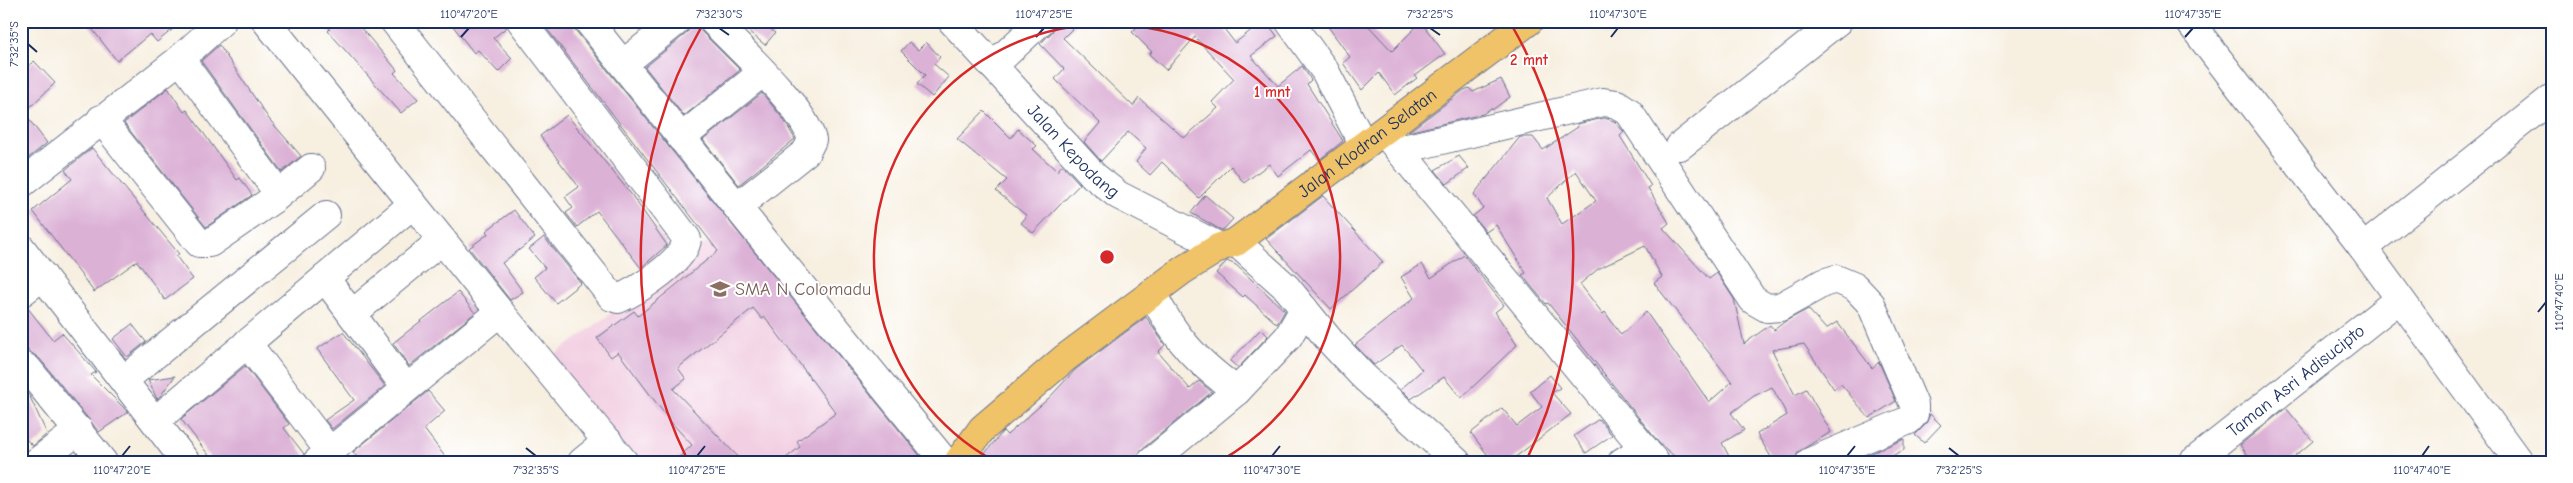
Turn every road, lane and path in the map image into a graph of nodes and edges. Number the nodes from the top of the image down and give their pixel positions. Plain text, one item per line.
1 (222, 21) edge
2 (266, 21) edge
3 (394, 21) edge
4 (521, 21) edge
5 (588, 21) edge
6 (677, 21) edge
7 (713, 21) edge
8 (952, 21) edge
9 (1040, 21) edge
10 (1288, 21) edge
11 (1529, 21) edge
12 (1838, 21) edge
13 (2188, 21) edge
14 (180, 59) junction
15 (623, 64) junction
16 (993, 66) junction
17 (763, 72) junction
18 (2552, 98) edge
19 (101, 119) junction
20 (681, 138) junction
21 (1382, 142) junction
22 (1680, 146) dead end
23 (311, 168) dead end
24 (21, 184) edge
25 (275, 198) junction
26 (413, 204) junction
27 (737, 207) junction
28 (326, 215) dead end
29 (442, 240) junction
30 (21, 248) edge
31 (2363, 248) junction
32 (1210, 254) junction
33 (43, 276) junction
34 (325, 278) junction
35 (21, 292) edge
36 (1152, 293) junction
37 (2400, 298) junction
38 (500, 312) junction
39 (352, 314) junction
40 (1297, 321) junction
41 (247, 343) junction
42 (21, 365) edge
43 (124, 380) junction
44 (406, 388) junction
45 (1237, 392) junction
46 (155, 420) junction
47 (79, 430) junction
48 (608, 441) junction
49 (323, 457) edge
50 (1640, 457) edge
51 (37, 462) edge
52 (103, 462) edge
53 (186, 462) edge
54 (582, 462) edge
55 (624, 462) edge
56 (945, 462) edge
57 (958, 462) edge
58 (1151, 462) edge
59 (1457, 462) edge
60 (1810, 462) edge
61 (2193, 462) edge
62 (2519, 462) edge

1 - 14 street
2 - 26 street
3 - 4 street
5 - 15 street
6 - 15 street
7 - 17 street
8 - 16 street, Jalan Kepodang
9 - 16 street
10 - 21 street
11 - 21 main road, Jalan Klodran Selatan
12 - 22 street
13 - 31 street
14 - 19 street
14 - 25 street
15 - 20 street
16 - 32 street, Jalan Kepodang
17 - 20 street
17 - 27 street
18 - 31 street
19 - 24 street
19 - 25 street
20 - 27 street
21 - 32 main road, Jalan Klodran Selatan
21 - 50 street
21 - 60 street
23 - 25 street
26 - 29 street
26 - 34 street
27 - 56 street
28 - 43 street
29 - 38 street
29 - 39 street
30 - 33 street
31 - 37 street
32 - 36 main road, Jalan Klodran Selatan
32 - 40 street, Jalan Kepodang
33 - 35 street
33 - 43 street
34 - 39 street
34 - 41 street
36 - 45 street
36 - 57 main road, Jalan Klodran Selatan
37 - 61 street, Taman Asri Adisucipto
37 - 62 street
38 - 44 street
38 - 48 street
39 - 44 street
40 - 45 street
40 - 59 street, Jalan Kepodang
41 - 46 street
41 - 49 street
42 - 47 street
43 - 46 street
44 - 49 street
45 - 58 street
46 - 53 street
47 - 51 street
47 - 52 street
48 - 54 street
48 - 55 street

